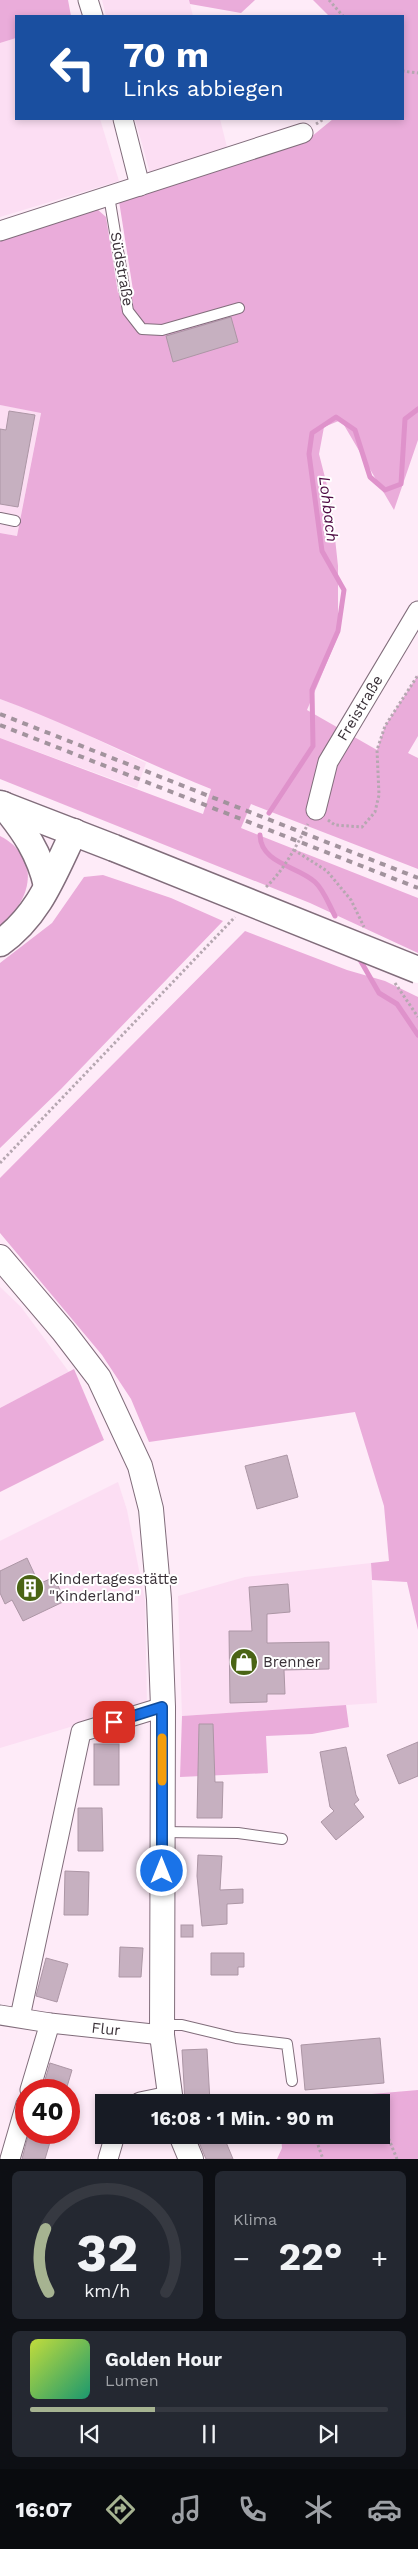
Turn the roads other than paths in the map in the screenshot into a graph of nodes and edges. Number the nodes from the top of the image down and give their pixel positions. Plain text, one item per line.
1 (88, 0) edge
2 (93, 15) edge
3 (123, 120) edge
4 (303, 133) dead end
5 (140, 186) junction
6 (109, 196) junction
7 (0, 231) edge
8 (239, 308) dead end
9 (0, 518) edge
10 (15, 521) dead end
11 (418, 611) edge
12 (1, 804) edge
13 (316, 810) road end
14 (74, 832) junction
15 (47, 886) junction
16 (0, 943) edge
17 (418, 970) edge
18 (0, 1258) edge
19 (162, 1707) junction
20 (162, 1832) junction
21 (282, 1839) dead end
22 (0, 2015) edge
23 (20, 2017) junction
24 (50, 2023) junction
25 (162, 2030) junction
26 (33, 2079) edge
27 (292, 2081) dead end
28 (169, 2094) edge
29 (15, 2142) edge
30 (112, 2144) edge
31 (185, 2144) edge
32 (10, 2159) edge
33 (108, 2159) edge
34 (191, 2159) edge

1 - 2 street
3 - 5 street
4 - 5 street
5 - 6 street
6 - 7 street
6 - 8 lane, Südstraße
9 - 10 lane
11 - 13 street, Freistraße
12 - 14 main road
12 - 15 main road
14 - 15 main road
14 - 17 main road, bridge
15 - 16 main road
18 - 19 street
19 - 20 street
19 - 23 street
20 - 21 lane
20 - 25 street
22 - 23 street, Flur
23 - 24 street, Flur
24 - 25 street, Flur
24 - 26 street
25 - 27 lane
25 - 28 street
29 - 32 street
30 - 33 street
31 - 34 street

